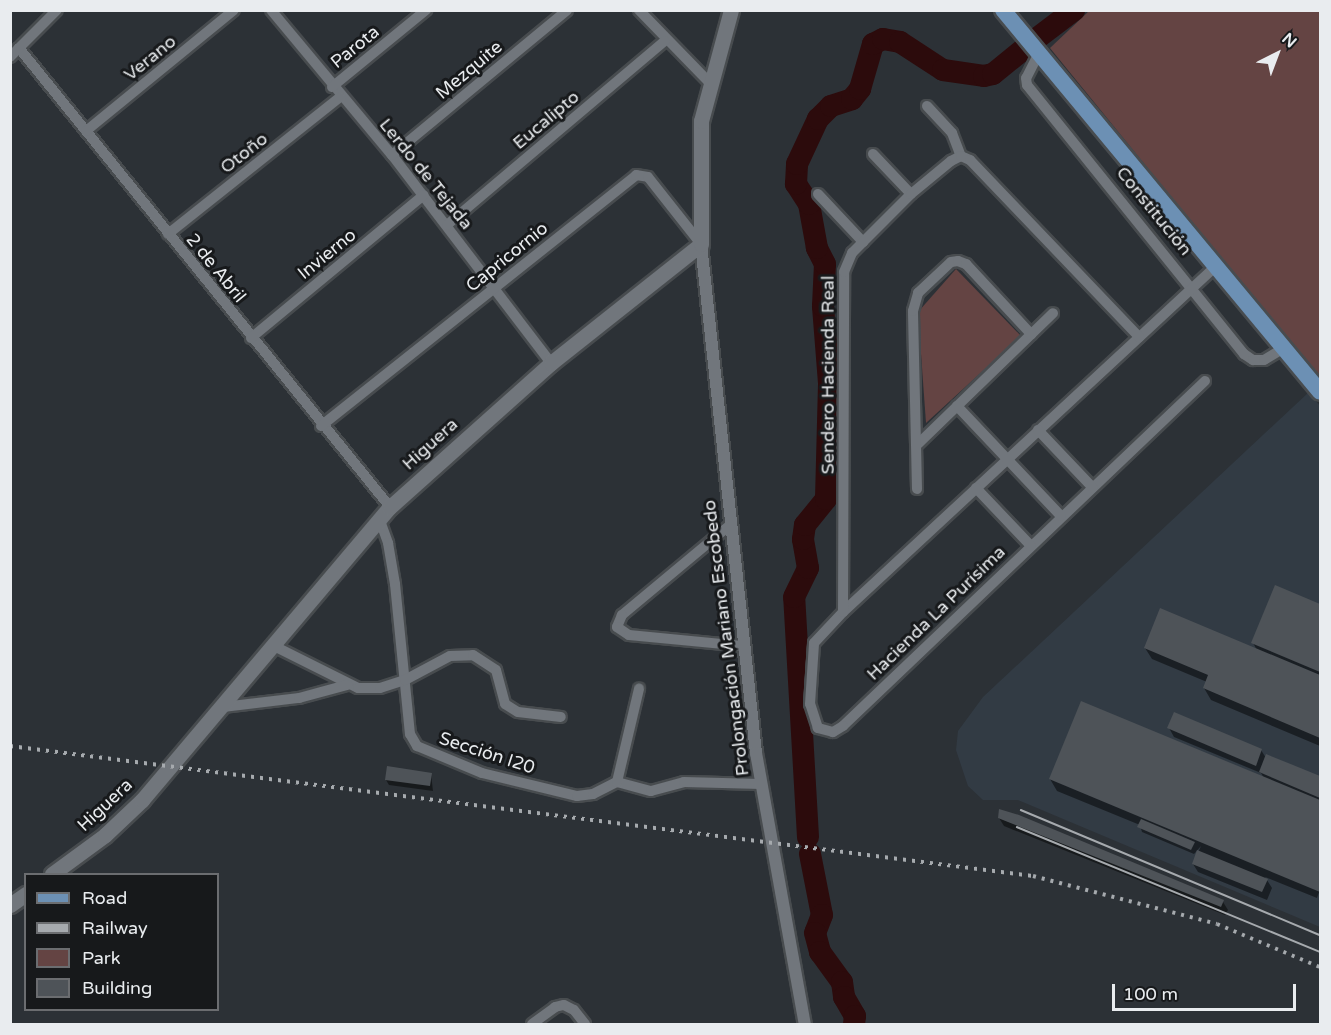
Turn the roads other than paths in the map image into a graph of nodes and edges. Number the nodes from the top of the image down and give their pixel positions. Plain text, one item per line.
1 (57, 10) edge
2 (234, 10) edge
3 (426, 10) edge
4 (567, 10) edge
5 (639, 10) edge
6 (731, 10) edge
7 (1003, 10) edge
8 (278, 13) edge
9 (665, 41) junction
10 (19, 48) junction
11 (1039, 53) junction
12 (10, 57) edge
13 (711, 84) junction
14 (332, 87) junction
15 (340, 98) junction
16 (927, 106) dead end
17 (86, 131) junction
18 (873, 154) dead end
19 (392, 155) junction
20 (961, 156) junction
21 (818, 194) dead end
22 (911, 194) junction
23 (424, 195) junction
24 (447, 225) junction
25 (168, 234) junction
26 (863, 242) junction
27 (701, 244) junction
28 (1216, 266) junction
29 (496, 286) junction
30 (1191, 288) junction
31 (1053, 314) dead end
32 (1031, 334) junction
33 (1139, 337) junction
34 (251, 338) junction
35 (1284, 348) junction
36 (550, 363) junction
37 (1205, 381) dead end
38 (1320, 392) edge
39 (957, 406) junction
40 (321, 426) junction
41 (1038, 430) junction
42 (918, 444) junction
43 (1008, 459) junction
44 (1092, 487) junction
45 (976, 488) junction
46 (917, 489) dead end
47 (390, 507) junction
48 (1061, 516) junction
49 (379, 518) junction
50 (730, 525) junction
51 (1030, 545) junction
52 (843, 612) junction
53 (274, 646) junction
54 (744, 646) junction
55 (405, 680) junction
56 (347, 685) junction
57 (639, 689) dead end
58 (223, 707) junction
59 (561, 717) dead end
60 (617, 782) junction
61 (761, 784) junction
62 (53, 873) edge
63 (24, 895) edge
64 (10, 905) edge
65 (532, 1024) edge
66 (585, 1024) edge
67 (805, 1024) edge

1 - 10 street
2 - 17 street, Verano
3 - 14 street, Parota
4 - 19 street, Mezquite
5 - 9 street
6 - 13 main road
7 - 11 main road, Constitución
8 - 14 street, Lerdo de Tejada
9 - 13 street
9 - 24 street, Eucalipto
10 - 12 street
10 - 17 street, 2 de Abril
11 - 28 main road, Constitución
11 - 30 street, Constitución
13 - 27 main road
14 - 15 street, Lerdo de Tejada
15 - 19 street, Lerdo de Tejada
15 - 25 street, Otoño
16 - 20 street
17 - 25 street, 2 de Abril
18 - 22 street
19 - 23 street, Lerdo de Tejada
20 - 22 street, Sendero Hacienda Real
20 - 33 street
21 - 26 street
22 - 26 street, Sendero Hacienda Real
23 - 24 street, Lerdo de Tejada
23 - 34 street, Invierno
24 - 29 street, Lerdo de Tejada
25 - 34 street, 2 de Abril
26 - 52 street, Sendero Hacienda Real
27 - 29 street, Capricornio
27 - 36 main road, Higuera
27 - 50 street, Prolongación Mariano Escobedo
28 - 30 street
28 - 35 main road, Constitución
29 - 36 street, Lerdo de Tejada
29 - 40 street, Capricornio
30 - 33 street
30 - 35 street, Constitución
31 - 32 street
32 - 39 street
32 - 42 street
33 - 41 street
34 - 40 street, 2 de Abril
35 - 38 main road, Constitución
36 - 47 main road, Higuera
37 - 44 street, Hacienda La Purísima
39 - 42 street
39 - 43 street
40 - 47 street, 2 de Abril
41 - 43 street
41 - 44 street
42 - 46 street
43 - 45 street
43 - 48 street
44 - 48 street, Hacienda La Purísima
45 - 51 street
45 - 52 street
47 - 49 main road, Higuera
48 - 51 street, Hacienda La Purísima
49 - 53 main road, Higuera
49 - 55 street, Sección I20
50 - 54 street, Prolongación Mariano Escobedo
50 - 54 street
51 - 52 street, Hacienda La Purísima
53 - 56 street
53 - 58 main road, Higuera
54 - 61 street, Prolongación Mariano Escobedo
55 - 56 street
55 - 59 street
55 - 60 street, Sección I20
56 - 58 street
57 - 60 street
58 - 62 main road, Higuera
60 - 61 street
61 - 67 street, Prolongación Mariano Escobedo
63 - 64 main road
65 - 66 street

